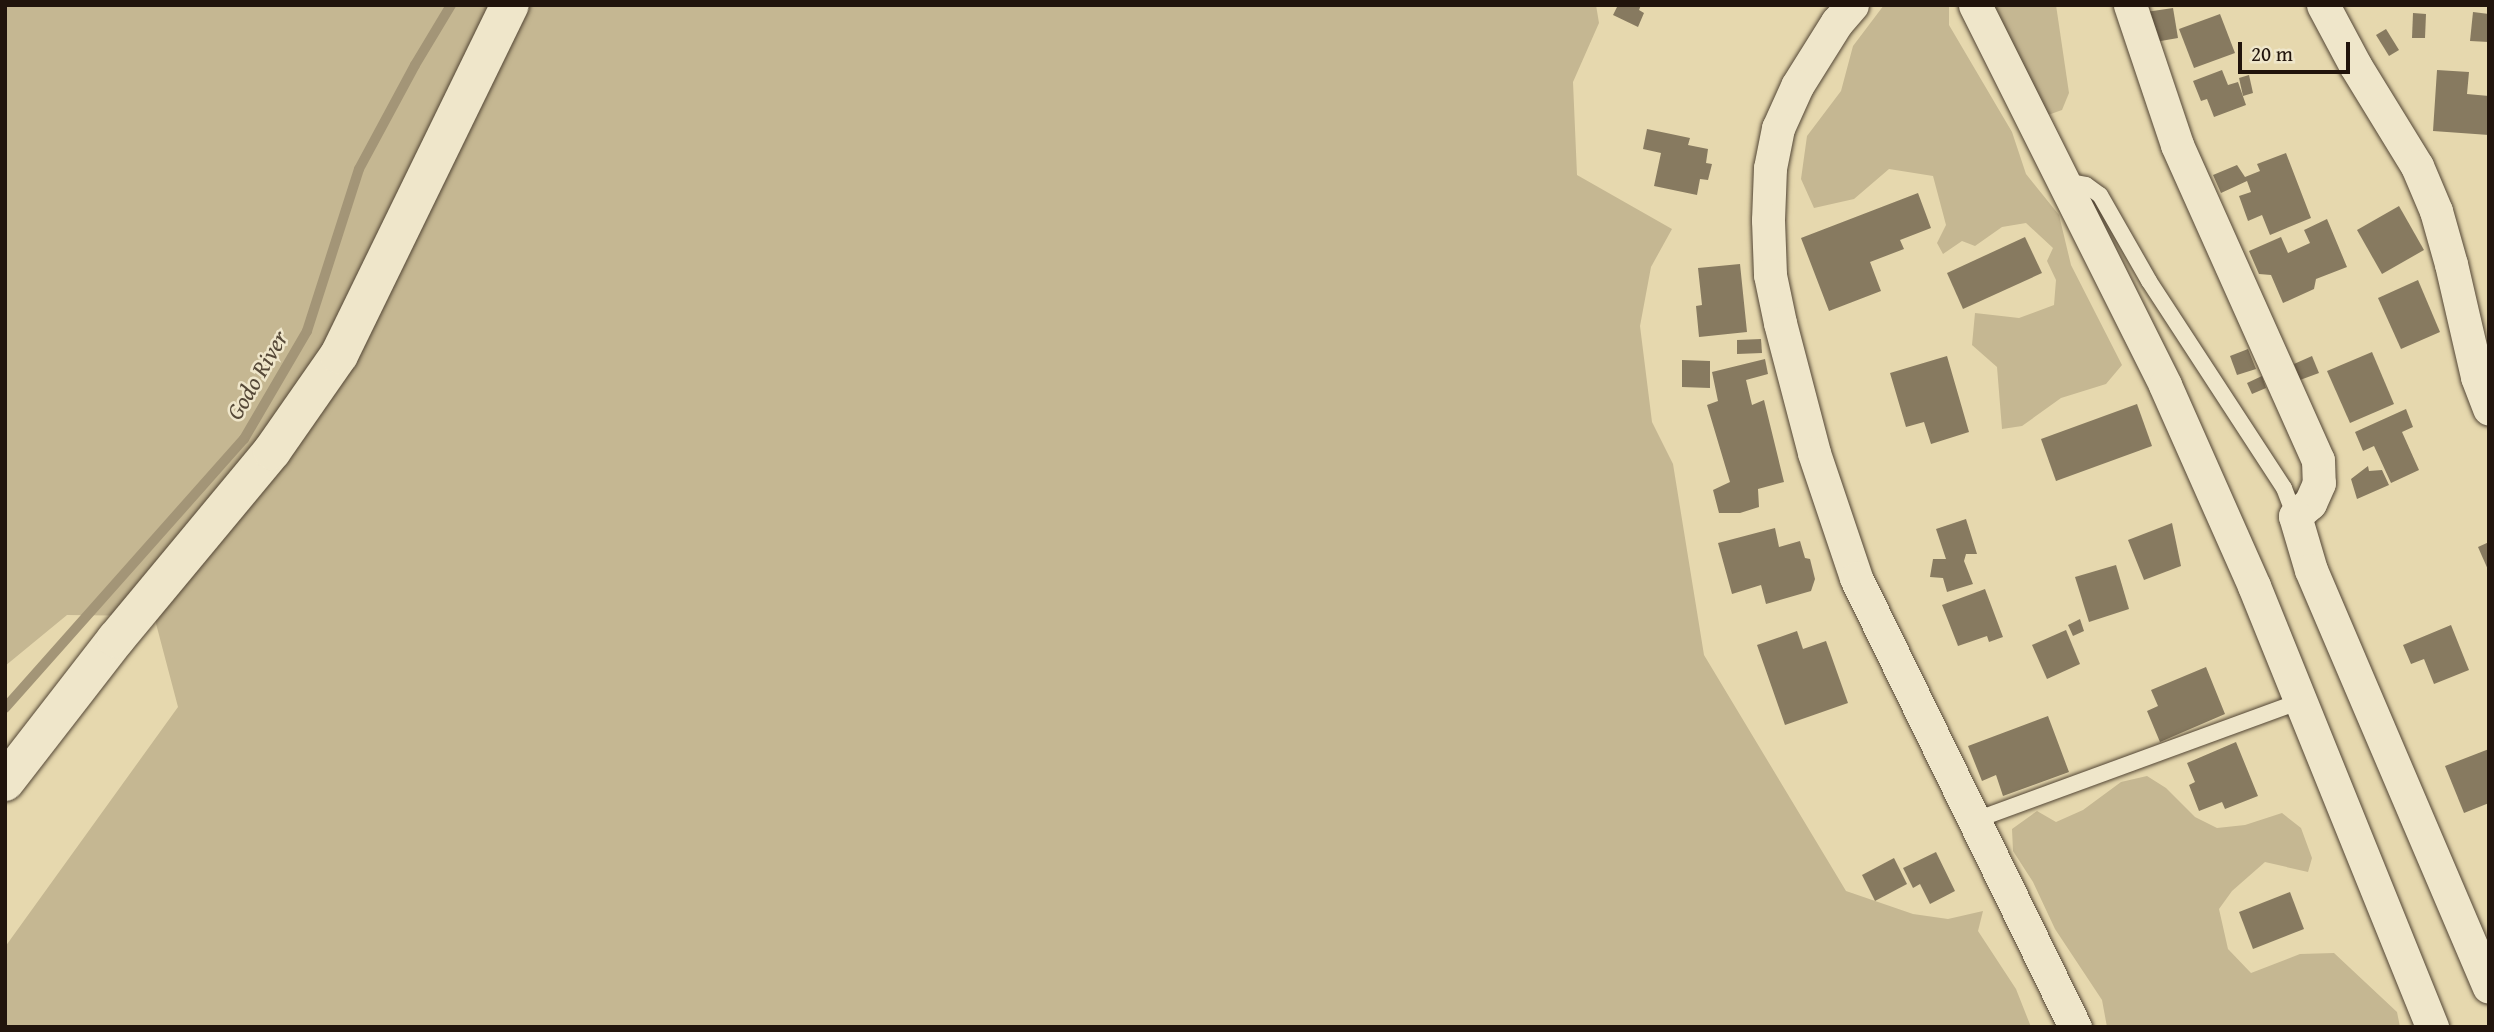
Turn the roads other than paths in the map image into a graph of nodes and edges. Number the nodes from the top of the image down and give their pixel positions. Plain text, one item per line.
1 (510, 5) edge
2 (1852, 5) edge
3 (1975, 5) edge
4 (2130, 5) edge
5 (2323, 5) edge
6 (2064, 181) junction
7 (2489, 409) edge
8 (2295, 516) junction
9 (2301, 701) junction
10 (5, 782) edge
11 (1973, 821) junction
12 (2489, 987) edge
13 (2075, 1027) edge
14 (2432, 1027) edge

1 - 10 street
2 - 11 street
3 - 6 street
4 - 8 street
5 - 7 street
6 - 8 lane
6 - 9 street
8 - 12 street
9 - 11 lane
9 - 14 street
11 - 13 street

